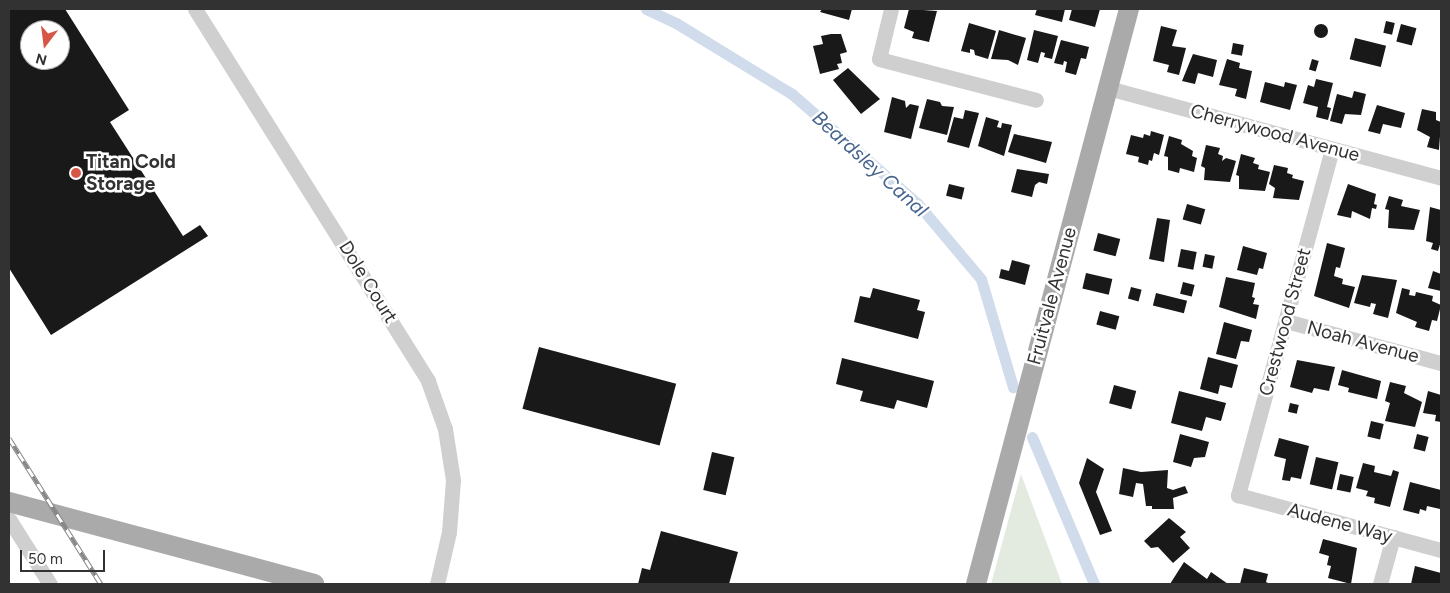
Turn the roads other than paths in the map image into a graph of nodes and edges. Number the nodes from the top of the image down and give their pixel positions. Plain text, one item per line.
1 (194, 9) edge
2 (891, 9) edge
3 (1129, 9) edge
4 (1108, 88) junction
5 (1036, 100) dead end
6 (1332, 148) junction
7 (1441, 178) edge
8 (1286, 321) junction
9 (1441, 363) edge
10 (1238, 495) joint
11 (9, 502) edge
12 (9, 519) edge
13 (1393, 537) junction
14 (1441, 550) edge
15 (50, 584) edge
16 (314, 584) edge
17 (436, 584) edge
18 (976, 584) edge
19 (1380, 584) edge

1 - 17 street, Dole Court
2 - 5 street
3 - 4 main road, Fruitvale Avenue
4 - 6 street, Cherrywood Avenue
4 - 18 main road, Fruitvale Avenue
6 - 7 street, Cherrywood Avenue
6 - 8 street, Crestwood Street
8 - 9 street, Noah Avenue
8 - 10 street, Crestwood Street
10 - 13 street, Audene Way
11 - 16 main road
12 - 15 street
13 - 14 street, Audene Way
13 - 19 street

